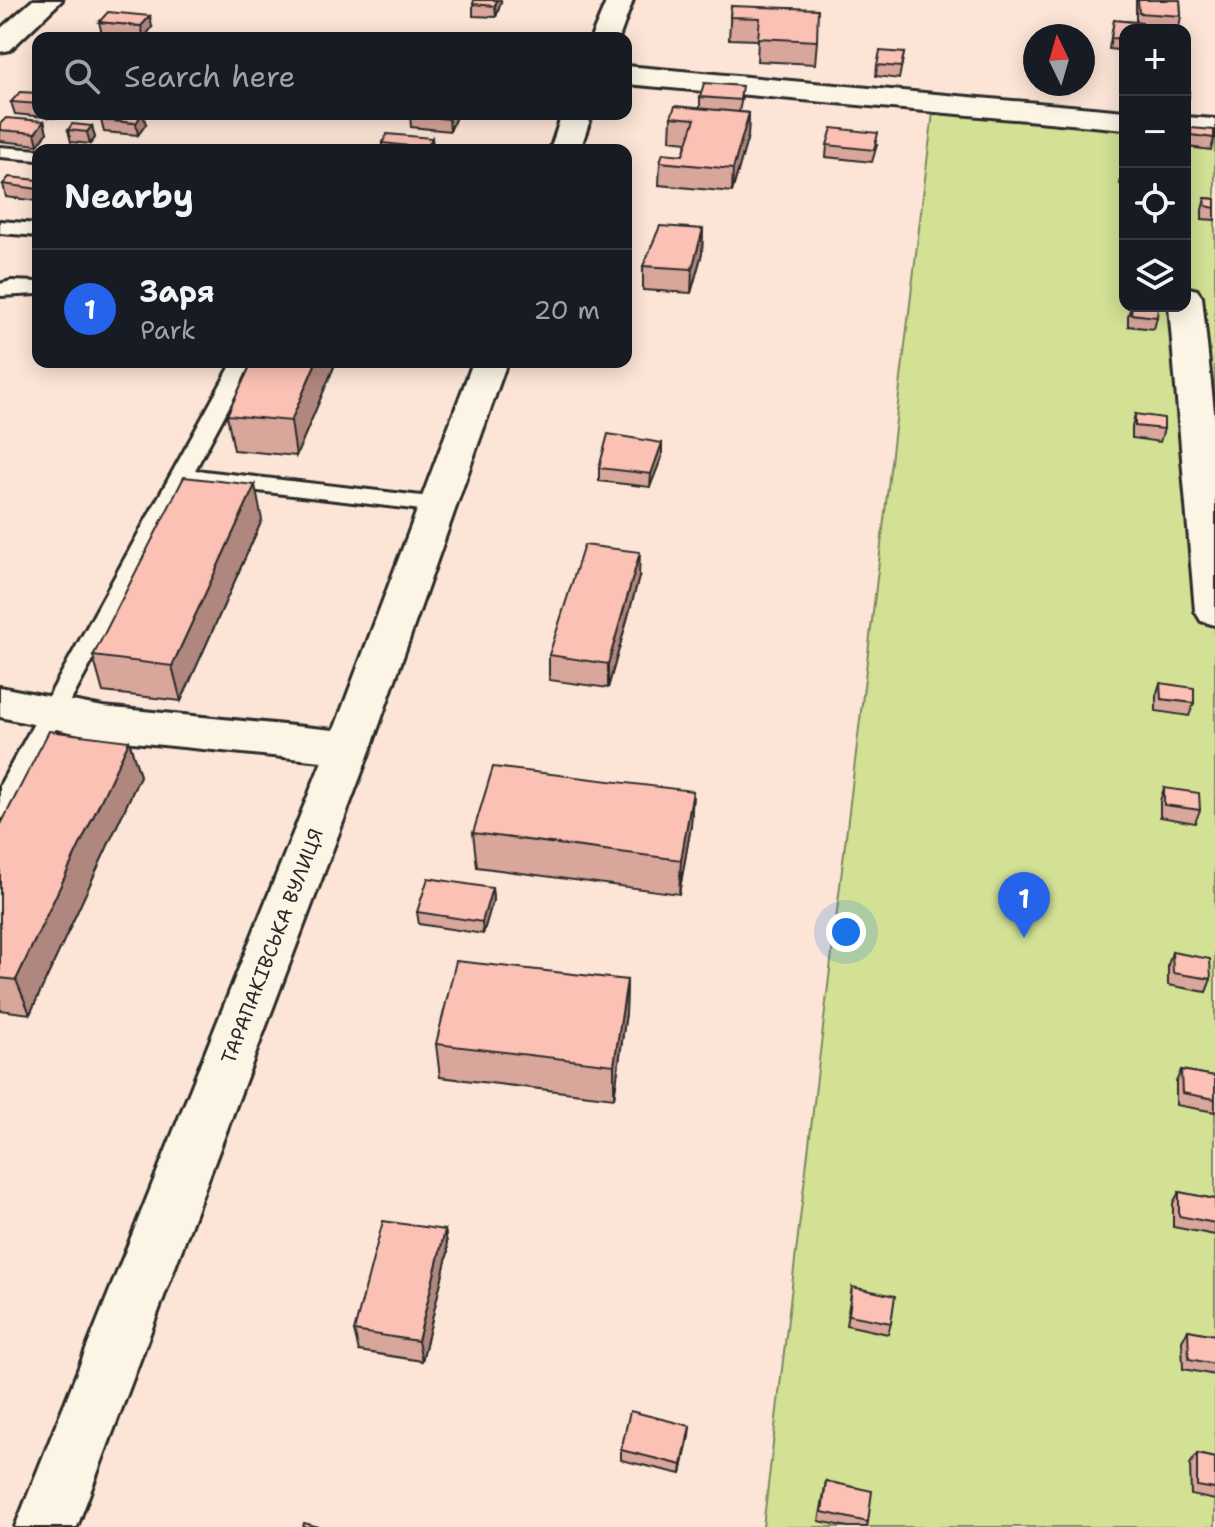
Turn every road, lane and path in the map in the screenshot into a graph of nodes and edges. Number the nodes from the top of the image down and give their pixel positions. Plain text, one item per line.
1 (49, 0) edge
2 (620, 0) edge
3 (607, 32) edge
4 (0, 44) edge
5 (632, 76) edge
6 (1119, 119) edge
7 (575, 120) edge
8 (1191, 126) edge
9 (1215, 128) edge
10 (567, 144) edge
11 (0, 152) edge
12 (32, 155) edge
13 (0, 227) edge
14 (32, 230) edge
15 (32, 288) edge
16 (0, 290) edge
17 (1186, 312) edge
18 (240, 368) edge
19 (488, 368) edge
20 (181, 475) junction
21 (439, 505) junction
22 (1215, 611) edge
23 (0, 702) edge
24 (51, 713) junction
25 (349, 748) junction
26 (0, 809) edge
27 (46, 1527) edge

1 - 4 street
2 - 3 street
5 - 6 street
7 - 10 street
8 - 9 street
11 - 12 lane
13 - 14 lane
15 - 16 lane
17 - 22 street
18 - 20 lane
19 - 21 street, ТАРАПАКІВСЬКА ВУЛИЦЯ
20 - 21 lane
20 - 24 lane
21 - 25 street, ТАРАПАКІВСЬКА ВУЛИЦЯ
23 - 24 street
24 - 25 street
24 - 26 lane
25 - 27 street, ТАРАПАКІВСЬКА ВУЛИЦЯ

